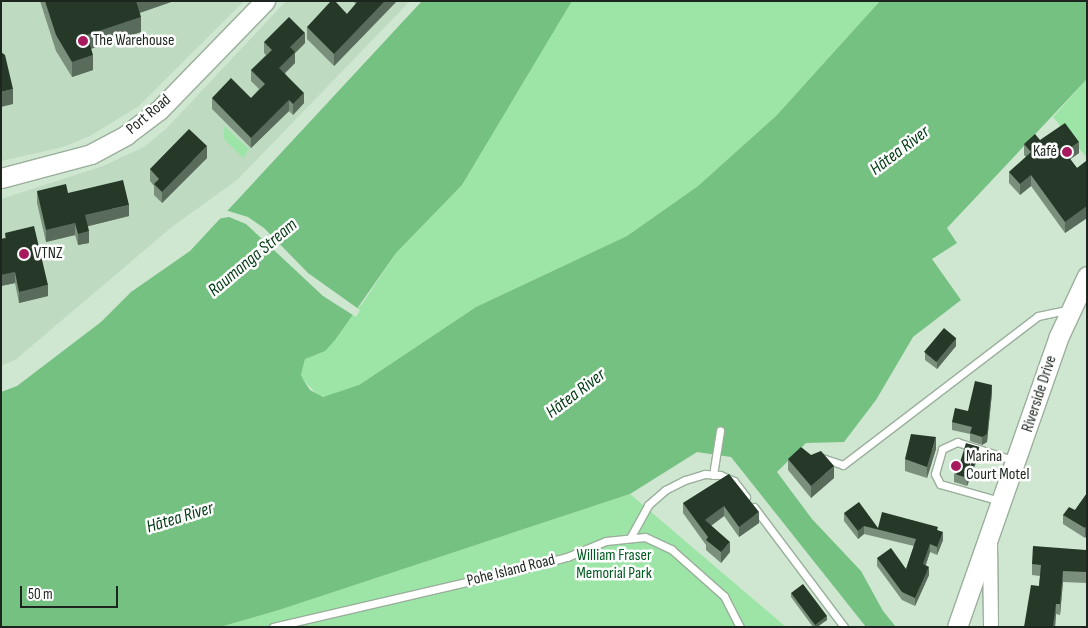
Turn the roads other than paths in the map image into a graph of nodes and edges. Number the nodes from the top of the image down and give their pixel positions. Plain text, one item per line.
1 (265, 1) edge
2 (1, 178) edge
3 (1087, 276) edge
4 (1070, 309) junction
5 (720, 431) dead end
6 (808, 456) edge
7 (1018, 462) junction
8 (713, 475) junction
9 (1003, 502) junction
10 (630, 538) junction
11 (990, 538) junction
12 (274, 627) edge
13 (740, 627) edge
14 (844, 627) edge
15 (957, 627) edge
16 (991, 627) edge

1 - 2 main road, Port Road
3 - 4 main road, Riverside Drive
4 - 6 lane
4 - 7 main road, Riverside Drive
5 - 8 lane
7 - 9 main road, Riverside Drive
7 - 9 lane
8 - 10 lane
8 - 14 lane
9 - 11 main road, Riverside Drive
10 - 12 lane, Pohe Island Road
10 - 13 lane, Pohe Island Road
11 - 15 main road, Riverside Drive
11 - 16 street

